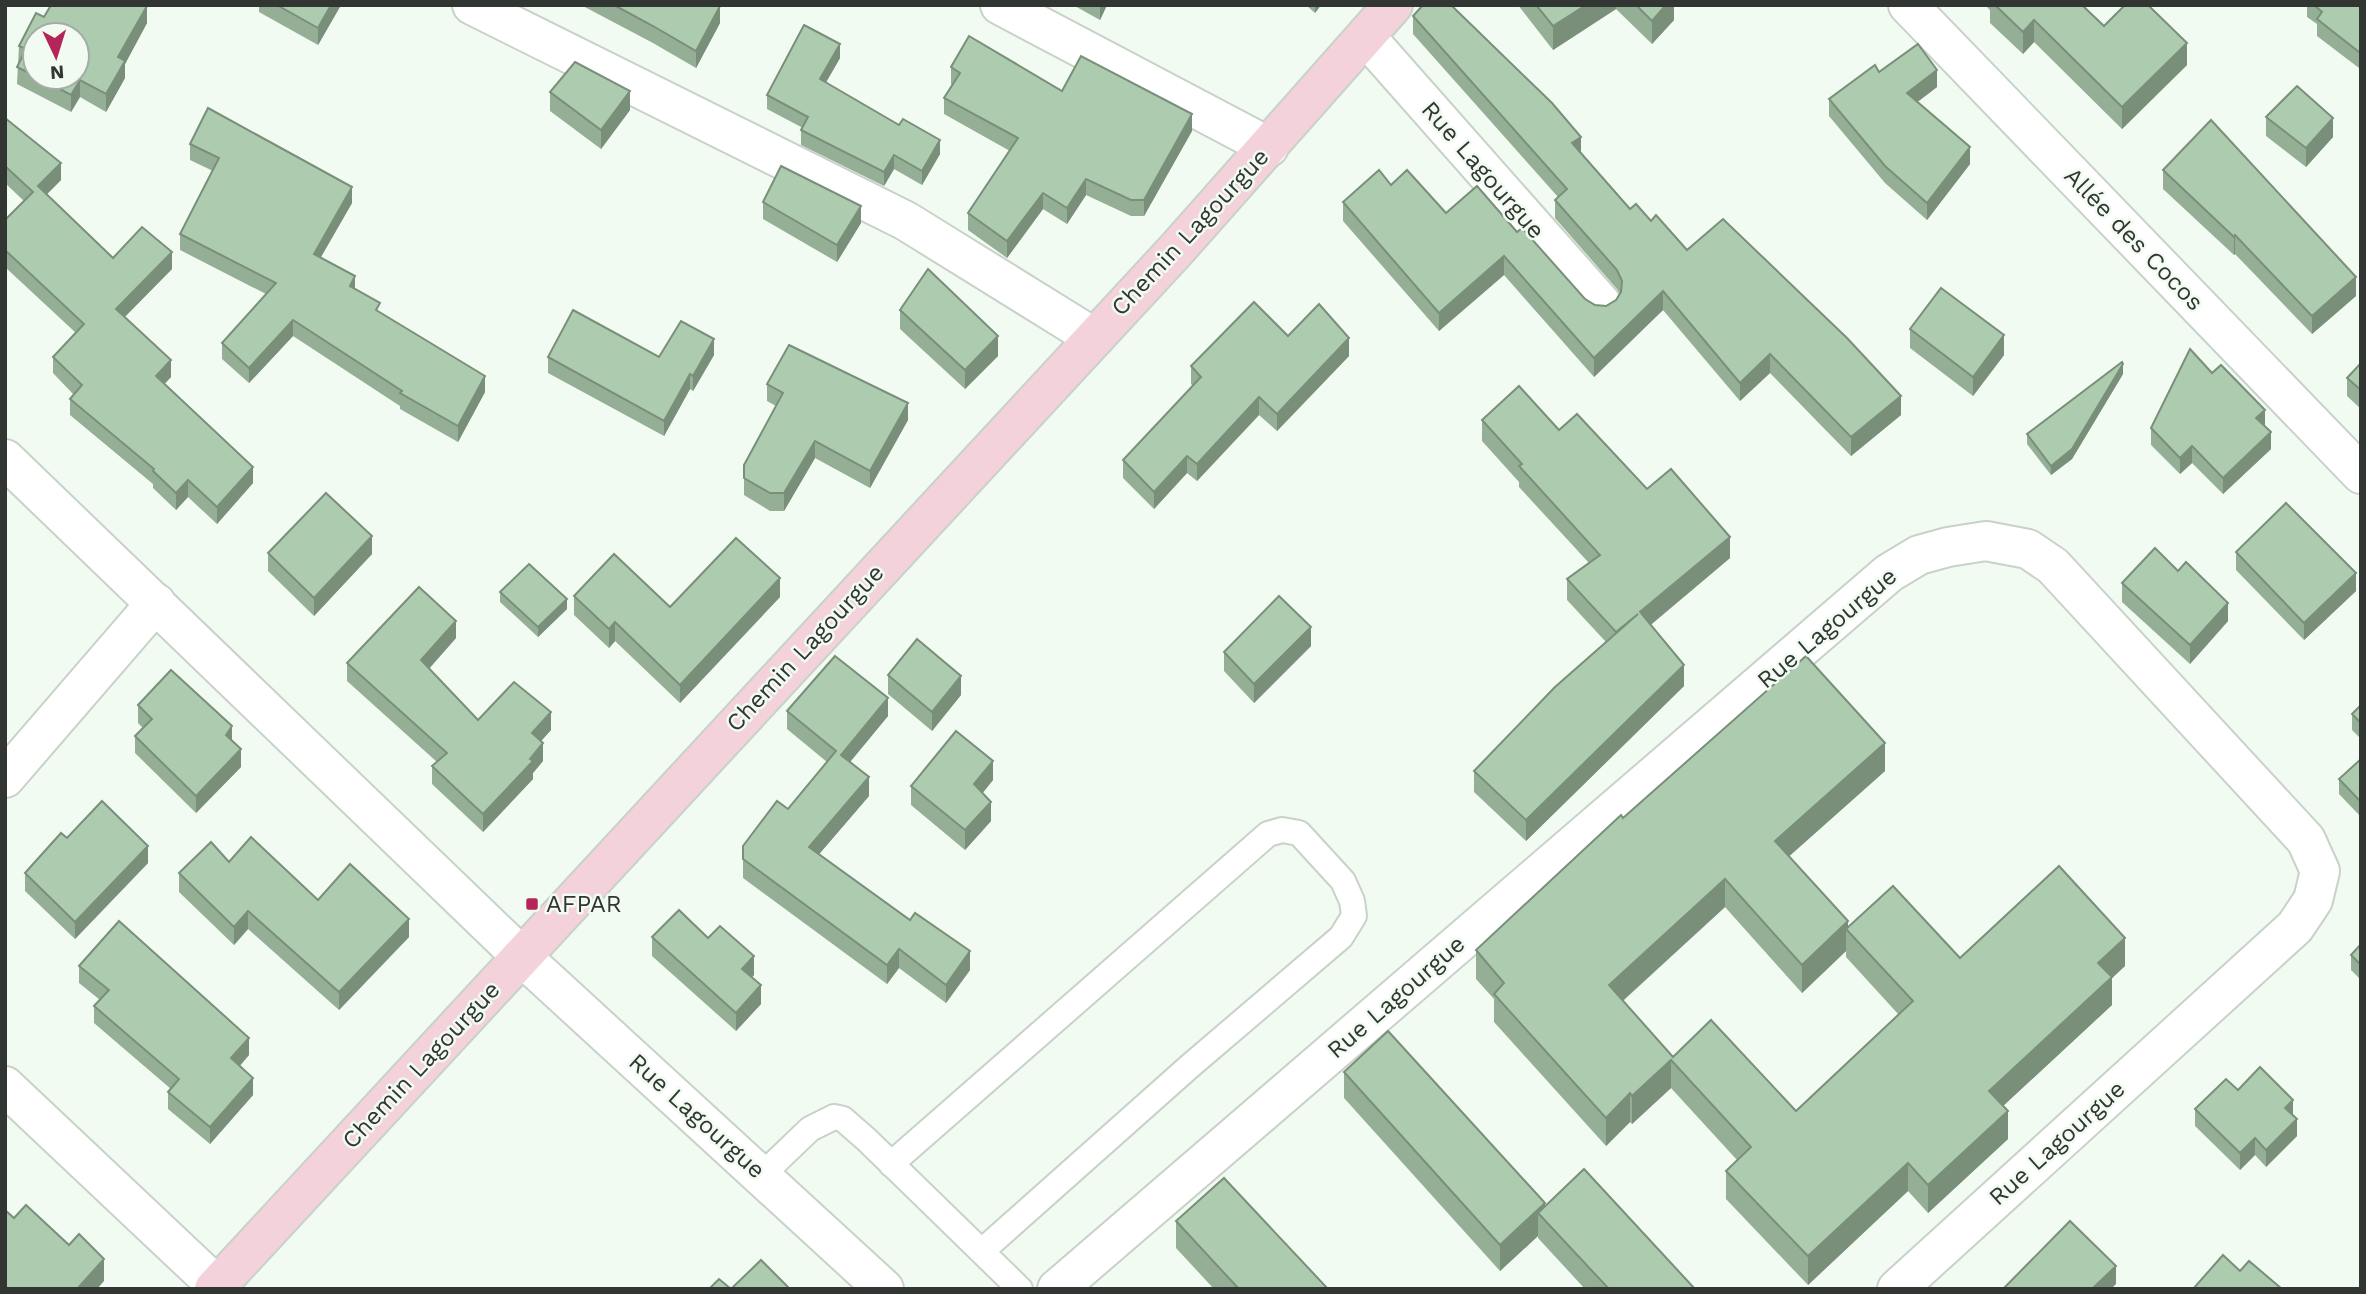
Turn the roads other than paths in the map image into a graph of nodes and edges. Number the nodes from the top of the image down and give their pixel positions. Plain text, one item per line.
1 (472, 5) edge
2 (1000, 5) edge
3 (1393, 5) edge
4 (1908, 5) edge
5 (1366, 37) junction
6 (1269, 147) junction
7 (1601, 303) edge
8 (1093, 337) junction
9 (5, 459) edge
10 (2361, 474) edge
11 (156, 603) junction
12 (5, 778) edge
13 (521, 956) junction
14 (5, 1086) edge
15 (891, 1164) junction
16 (762, 1175) junction
17 (982, 1251) junction
18 (872, 1285) edge
19 (216, 1287) edge
20 (1020, 1289) edge
21 (1057, 1289) edge
22 (1897, 1289) edge

1 - 8 street
2 - 6 street
3 - 5 street, Chemin Lagourgue
4 - 10 street, Allée des Cocos
5 - 6 street, Chemin Lagourgue
5 - 7 street, Rue Lagourgue
6 - 8 street, Chemin Lagourgue
8 - 13 street, Chemin Lagourgue
9 - 11 street, Rue Lagourgue
11 - 12 street
11 - 13 street, Rue Lagourgue
13 - 16 street, Rue Lagourgue
13 - 19 street, Chemin Lagourgue
14 - 19 street
15 - 16 lane
15 - 17 lane
15 - 17 lane
16 - 18 street, Rue Lagourgue
17 - 20 lane
21 - 22 street, Rue Lagourgue

